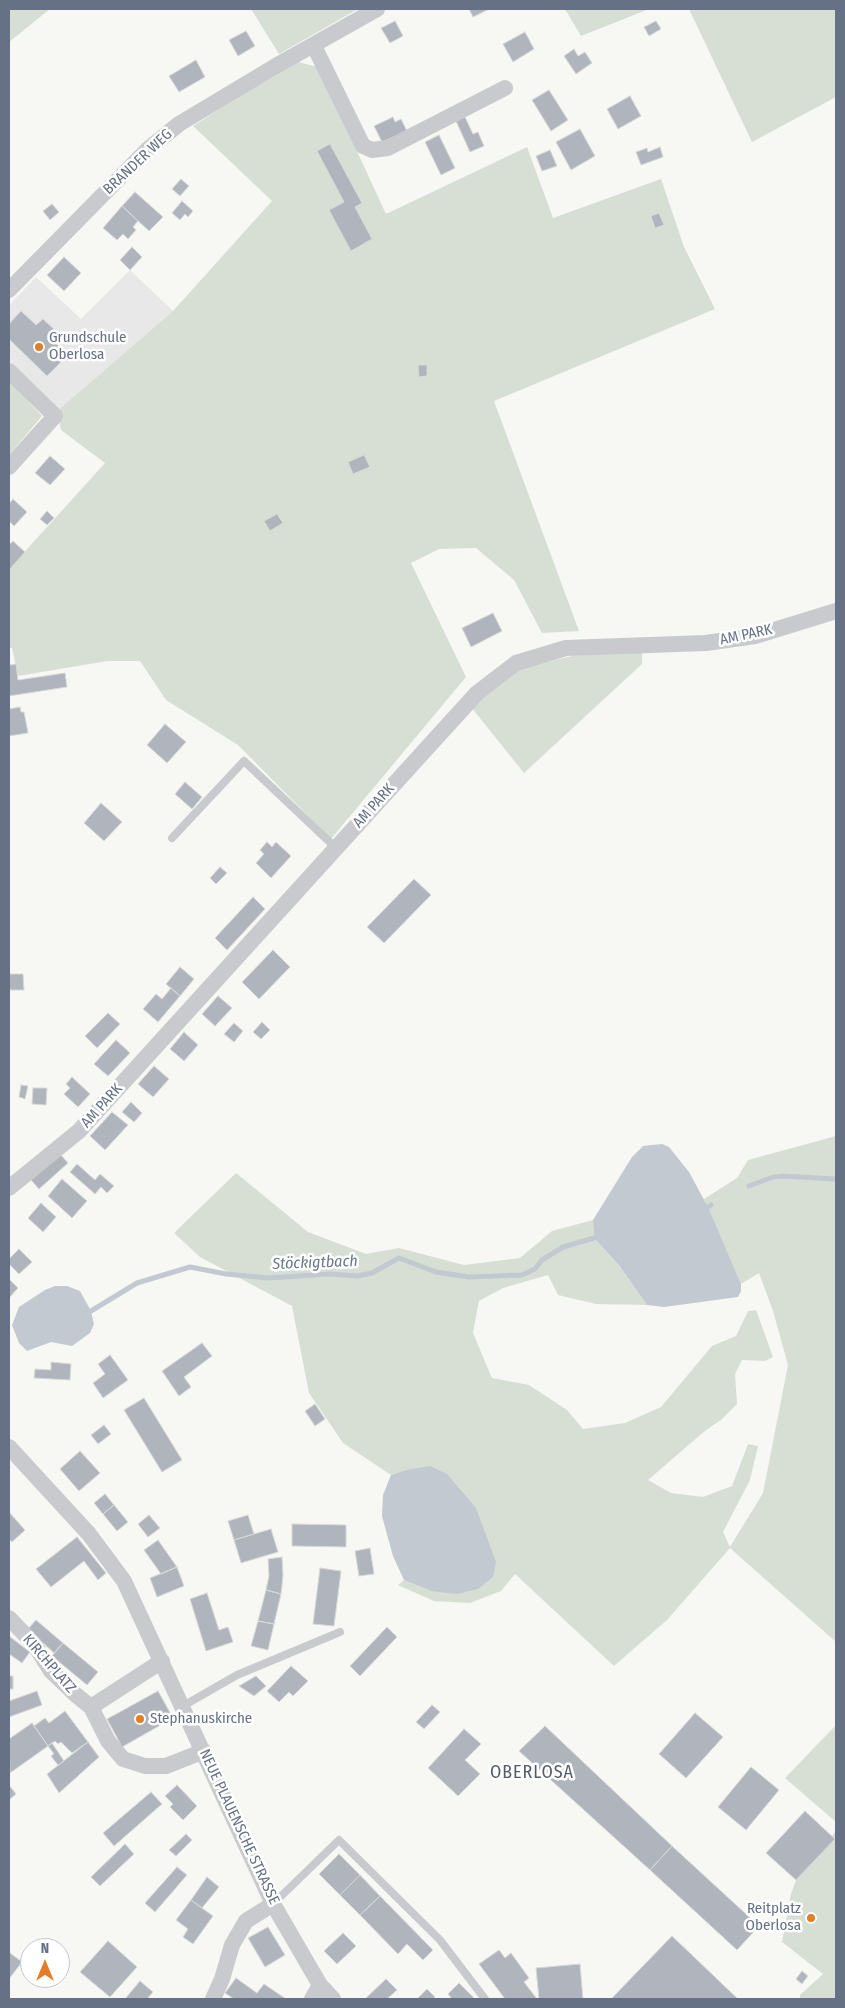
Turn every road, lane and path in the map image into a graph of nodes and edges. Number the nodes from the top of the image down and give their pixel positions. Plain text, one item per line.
1 (378, 9) edge
2 (314, 46) junction
3 (505, 88) dead end
4 (9, 290) edge
5 (9, 371) edge
6 (9, 467) edge
7 (836, 611) edge
8 (172, 838) dead end
9 (336, 848) junction
10 (9, 1188) edge
11 (9, 1447) edge
12 (9, 1618) edge
13 (340, 1632) dead end
14 (162, 1661) junction
15 (91, 1706) junction
16 (182, 1706) junction
17 (204, 1751) junction
18 (274, 1904) junction
19 (316, 1992) edge
20 (214, 1999) edge
21 (334, 1999) edge
22 (486, 1999) edge

1 - 2 street, BRANDER WEG
2 - 3 street
2 - 4 street, BRANDER WEG
5 - 6 street
7 - 9 street, AM PARK
8 - 9 lane
9 - 10 street, AM PARK
11 - 14 street, NEUE PLAUENSCHE STRASSE
12 - 15 street, KIRCHPLATZ
13 - 16 lane
14 - 15 street
14 - 16 street, NEUE PLAUENSCHE STRASSE
15 - 17 street, KIRCHPLATZ
16 - 17 street, NEUE PLAUENSCHE STRASSE
17 - 18 street, NEUE PLAUENSCHE STRASSE
18 - 19 street, NEUE PLAUENSCHE STRASSE
18 - 20 street
18 - 22 lane
19 - 21 street, NEUE PLAUENSCHE STRASSE

